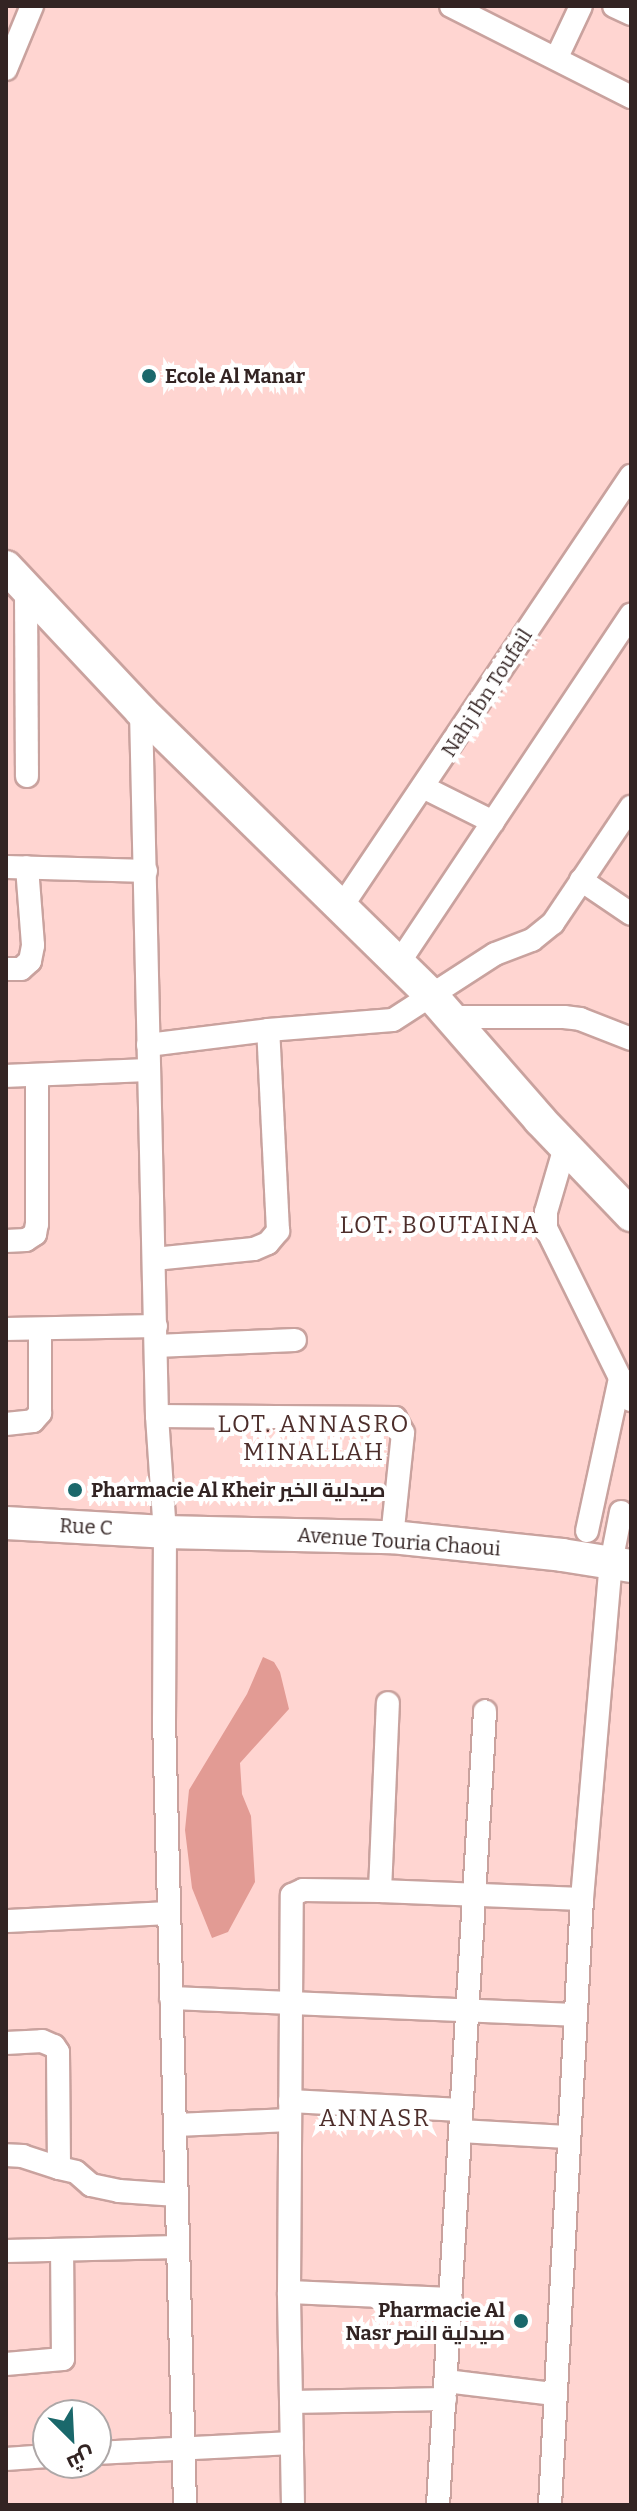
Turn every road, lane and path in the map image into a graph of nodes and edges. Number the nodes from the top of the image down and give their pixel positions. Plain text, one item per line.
1 (32, 6) edge
2 (451, 6) edge
3 (581, 6) edge
4 (614, 6) edge
5 (631, 14) edge
6 (557, 57) junction
7 (6, 69) edge
8 (631, 97) edge
9 (631, 476) edge
10 (16, 579) edge
11 (631, 614) edge
12 (16, 708) edge
13 (141, 711) junction
14 (27, 776) dead end
15 (425, 788) junction
16 (631, 807) edge
17 (493, 822) junction
18 (17, 867) edge
19 (146, 871) junction
20 (581, 880) junction
21 (340, 909) junction
22 (631, 914) edge
23 (398, 964) junction
24 (6, 969) edge
25 (442, 1007) junction
26 (268, 1030) junction
27 (631, 1039) edge
28 (148, 1045) junction
29 (149, 1070) junction
30 (37, 1075) junction
31 (6, 1076) edge
32 (565, 1147) junction
33 (631, 1215) edge
34 (6, 1241) edge
35 (154, 1259) junction
36 (6, 1329) edge
37 (40, 1330) junction
38 (156, 1336) junction
39 (295, 1340) dead end
40 (620, 1378) junction
41 (631, 1400) edge
42 (157, 1416) junction
43 (6, 1424) edge
44 (626, 1507) edge
45 (6, 1523) edge
46 (587, 1531) junction
47 (165, 1532) junction
48 (392, 1537) junction
49 (562, 1555) junction
50 (621, 1564) edge
51 (388, 1703) dead end
52 (485, 1711) dead end
53 (380, 1891) junction
54 (474, 1894) junction
55 (582, 1899) junction
56 (168, 1913) junction
57 (6, 1921) edge
58 (171, 1998) junction
59 (290, 2001) junction
60 (467, 2008) junction
61 (575, 2015) junction
62 (6, 2043) edge
63 (290, 2111) junction
64 (460, 2120) junction
65 (176, 2125) junction
66 (567, 2137) junction
67 (6, 2155) edge
68 (59, 2168) junction
69 (177, 2195) junction
70 (178, 2247) junction
71 (62, 2250) junction
72 (6, 2251) edge
73 (289, 2292) junction
74 (451, 2299) junction
75 (6, 2364) edge
76 (445, 2390) junction
77 (554, 2394) junction
78 (291, 2402) junction
79 (292, 2443) junction
80 (183, 2447) junction
81 (112, 2452) edge
82 (32, 2457) edge
83 (6, 2459) edge
84 (185, 2505) edge
85 (293, 2505) edge
86 (438, 2505) edge
87 (550, 2505) edge

1 - 7 street
2 - 6 street
3 - 6 street
4 - 5 street
6 - 8 street
9 - 15 street, Nahj Ibn Toufail
10 - 12 street
10 - 13 street
11 - 17 street
12 - 14 street
13 - 19 street
13 - 21 street
15 - 17 street
15 - 21 street, Nahj Ibn Toufail
16 - 20 street
17 - 23 street
18 - 19 street
18 - 24 street
19 - 28 street
20 - 22 street
20 - 25 street
21 - 23 street
23 - 25 street
25 - 26 street
25 - 27 street
25 - 32 street
26 - 28 street
26 - 35 street
28 - 29 street
29 - 30 street
29 - 35 street
30 - 31 street
30 - 34 street
32 - 33 street
32 - 40 street
35 - 38 street
36 - 37 street
37 - 38 street
37 - 43 street
38 - 39 street
38 - 42 street
40 - 41 street
40 - 46 street
42 - 47 street
42 - 48 street
44 - 46 street
44 - 50 street
45 - 47 street, Rue C
46 - 49 street
47 - 48 street, Avenue Touria Chaoui
47 - 56 street
48 - 49 street, Avenue Touria Chaoui
49 - 50 street, Avenue Touria Chaoui
50 - 55 street
51 - 53 street
52 - 54 street
53 - 54 street
53 - 59 street
54 - 55 street
54 - 60 street
55 - 61 street
56 - 57 street
56 - 58 street
58 - 59 street
58 - 65 street
59 - 60 street
59 - 63 street
60 - 61 street
60 - 64 street
61 - 66 street
62 - 68 street
63 - 64 street
63 - 65 street
63 - 73 street
64 - 66 street
64 - 74 street
65 - 69 street
66 - 77 street
67 - 68 street
68 - 69 street
69 - 70 street
70 - 71 street
70 - 80 street
71 - 72 street
71 - 75 street
73 - 74 street
73 - 78 street
74 - 76 street
76 - 77 street
76 - 78 street
76 - 86 street
77 - 87 street
78 - 79 street
79 - 80 street
79 - 85 street
80 - 81 street
80 - 84 street
82 - 83 street

